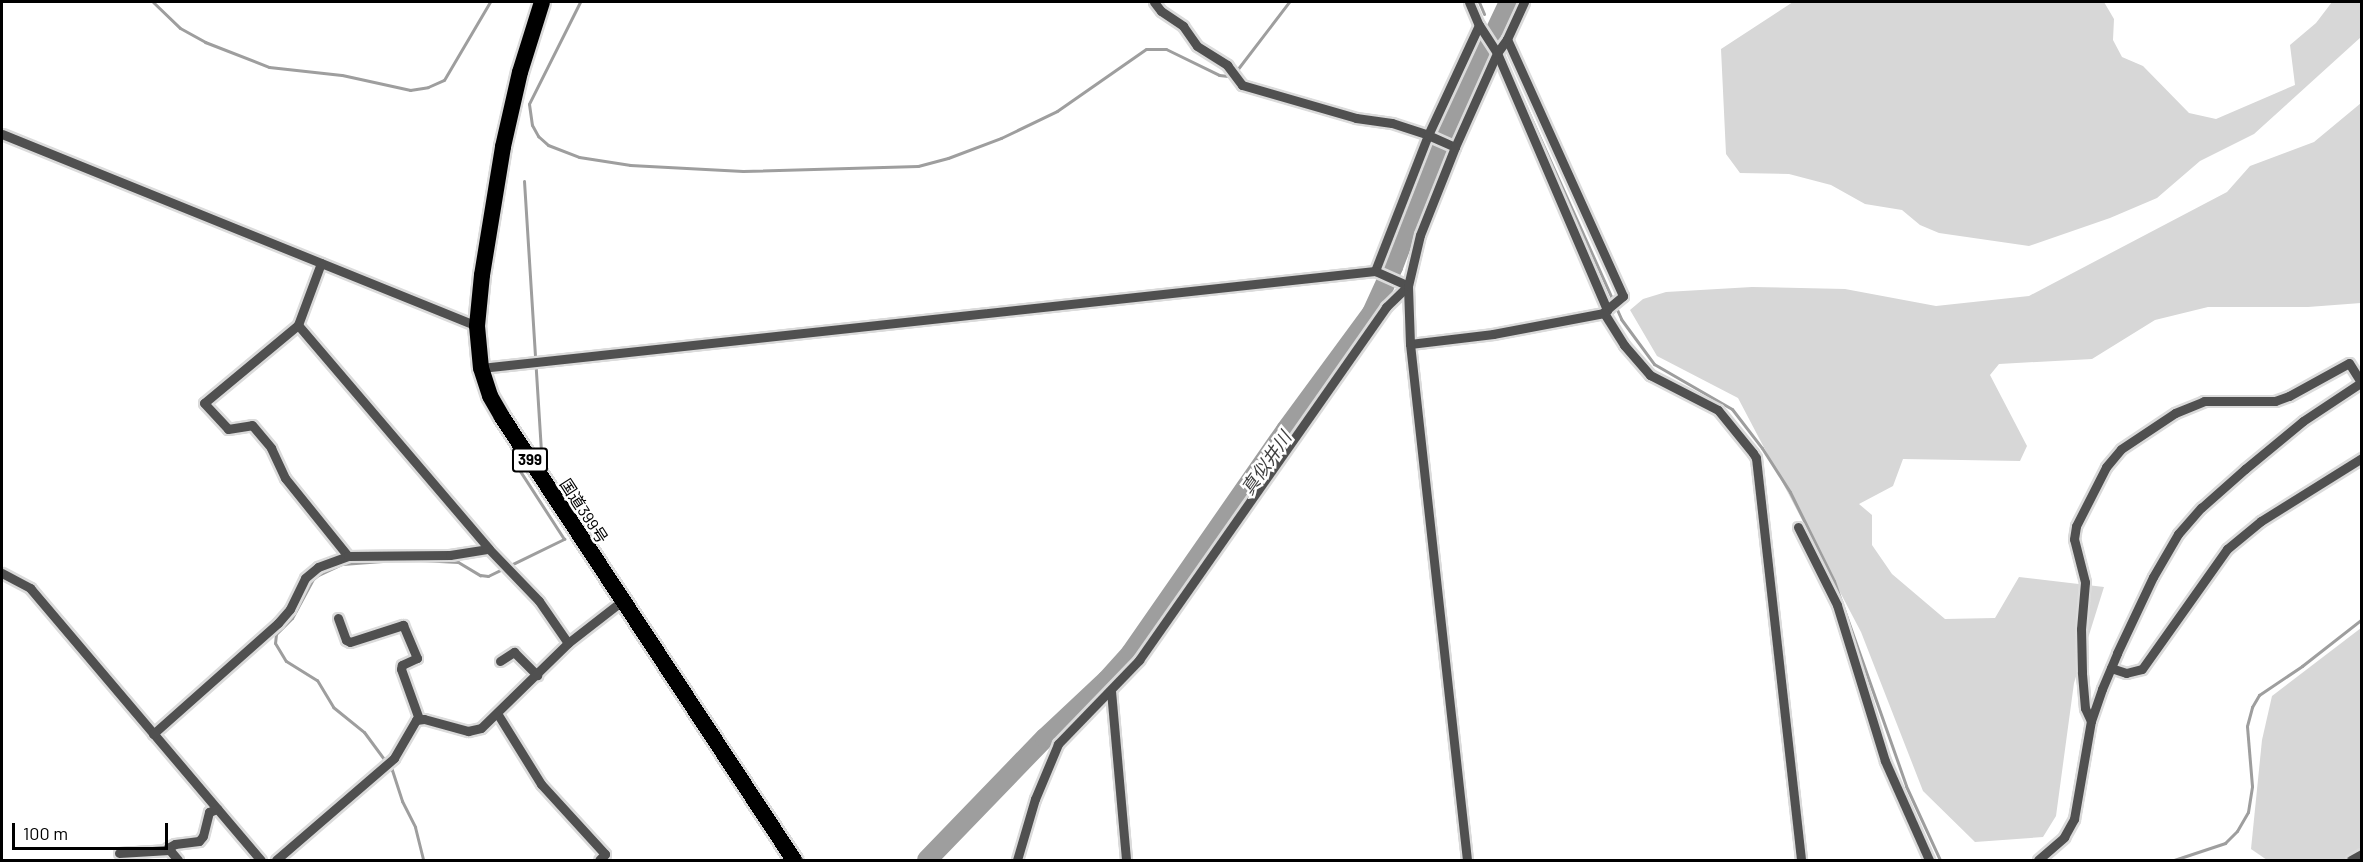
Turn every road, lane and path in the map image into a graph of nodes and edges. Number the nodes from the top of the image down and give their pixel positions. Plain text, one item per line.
1 (543, 2) edge
2 (1154, 2) edge
3 (1469, 2) edge
4 (1524, 2) edge
5 (1480, 27) junction
6 (1507, 39) junction
7 (1495, 51) junction
8 (2, 134) edge
9 (1430, 136) junction
10 (1454, 146) junction
11 (321, 263) junction
12 (1377, 272) junction
13 (1405, 285) junction
14 (1607, 310) junction
15 (298, 325) junction
16 (477, 326) junction
17 (1410, 344) junction
18 (481, 368) junction
19 (2361, 382) edge
20 (2361, 458) edge
21 (1798, 527) dead end
22 (489, 549) junction
23 (348, 556) junction
24 (2, 573) edge
25 (622, 601) junction
26 (338, 618) dead end
27 (568, 643) junction
28 (500, 661) dead end
29 (2111, 668) junction
30 (537, 675) junction
31 (1111, 691) junction
32 (497, 713) junction
33 (419, 719) junction
34 (2091, 721) junction
35 (153, 734) junction
36 (216, 809) junction
37 (169, 850) junction
38 (119, 853) dead end
39 (2361, 854) edge
40 (178, 861) edge
41 (261, 861) edge
42 (276, 861) edge
43 (599, 861) edge
44 (794, 861) edge
45 (1017, 861) edge
46 (1126, 861) edge
47 (1467, 861) edge
48 (1801, 861) edge
49 (1929, 861) edge
50 (2038, 861) edge
51 (2351, 861) edge

1 - 16 highway, 国道399号 / 399
2 - 9 street
3 - 5 street
4 - 6 street
5 - 7 street
5 - 9 street
6 - 7 street
6 - 14 street
7 - 10 street
7 - 14 street
8 - 11 street
9 - 10 street
9 - 12 street
10 - 13 street
11 - 15 street
11 - 16 street
12 - 13 street
12 - 18 street
13 - 17 street
13 - 31 street
14 - 17 street
14 - 48 street
15 - 22 street
15 - 23 street
16 - 18 highway, 国道399号 / 399
17 - 47 street
18 - 25 highway, 国道399号 / 399
19 - 29 street
19 - 34 street
20 - 29 street
21 - 49 street
22 - 23 street
22 - 27 street
23 - 35 street
24 - 35 street
25 - 27 street
25 - 44 highway, 国道399号 / 399
26 - 33 street
27 - 30 street
28 - 30 street
29 - 34 street
30 - 32 street
31 - 45 street
31 - 46 street
32 - 33 street
32 - 43 street
33 - 42 street
34 - 50 street
35 - 36 street
36 - 37 street
36 - 41 street
37 - 38 street
37 - 40 street
39 - 51 street

